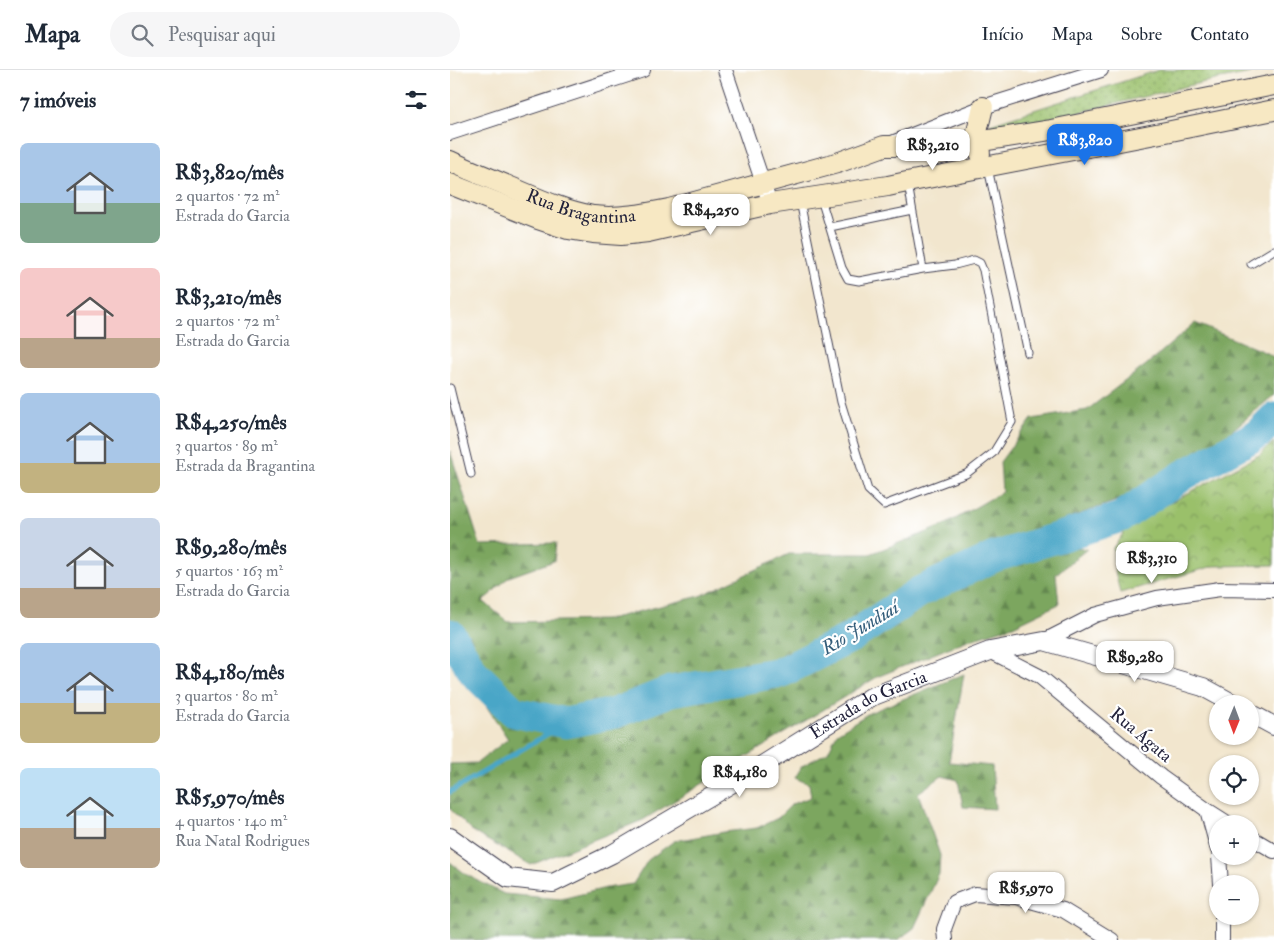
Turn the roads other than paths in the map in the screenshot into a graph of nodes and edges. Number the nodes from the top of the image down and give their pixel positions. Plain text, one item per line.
1 (643, 70) edge
2 (725, 70) edge
3 (1101, 70) edge
4 (1274, 85) edge
5 (983, 107) junction
6 (1274, 110) edge
7 (450, 133) edge
8 (976, 142) junction
9 (884, 146) junction
10 (922, 146) junction
11 (453, 164) edge
12 (988, 167) junction
13 (762, 183) junction
14 (450, 184) edge
15 (898, 184) junction
16 (820, 196) junction
17 (800, 199) junction
18 (770, 204) junction
19 (912, 210) junction
20 (830, 227) junction
21 (1274, 250) edge
22 (1251, 264) dead end
23 (923, 269) junction
24 (1028, 353) dead end
25 (450, 388) edge
26 (471, 474) dead end
27 (1274, 590) edge
28 (1044, 641) junction
29 (990, 651) junction
30 (1218, 695) edge
31 (1259, 718) edge
32 (1274, 726) edge
33 (1207, 810) junction
34 (1215, 815) edge
35 (1209, 817) edge
36 (450, 837) edge
37 (1259, 842) edge
38 (1274, 851) edge
39 (1222, 925) edge
40 (945, 940) edge
41 (1112, 940) edge
42 (1222, 940) edge

1 - 7 street
2 - 13 street
3 - 5 street
4 - 8 main road, Rua Bragantina
5 - 8 main road
5 - 9 street
6 - 12 main road
8 - 10 main road, Rua Bragantina
8 - 12 main road
9 - 10 main road, Rua Bragantina
9 - 13 main road, Rua Bragantina
10 - 15 main road
11 - 13 main road, Rua Bragantina
12 - 15 main road
12 - 24 lane
13 - 18 street
14 - 18 main road
15 - 16 main road
15 - 19 lane
16 - 17 main road
16 - 20 lane
17 - 18 main road
17 - 23 lane
19 - 20 lane
19 - 23 lane
20 - 23 lane
21 - 22 lane
25 - 26 lane
27 - 28 street
28 - 29 street, Estrada do Garcia
28 - 30 street, Estrada do Garcia
29 - 33 street, Rua Ágata
29 - 36 street, Estrada do Garcia
31 - 32 street
33 - 34 street, Rua Ágata
33 - 35 street
37 - 38 street
39 - 42 street
40 - 41 street

